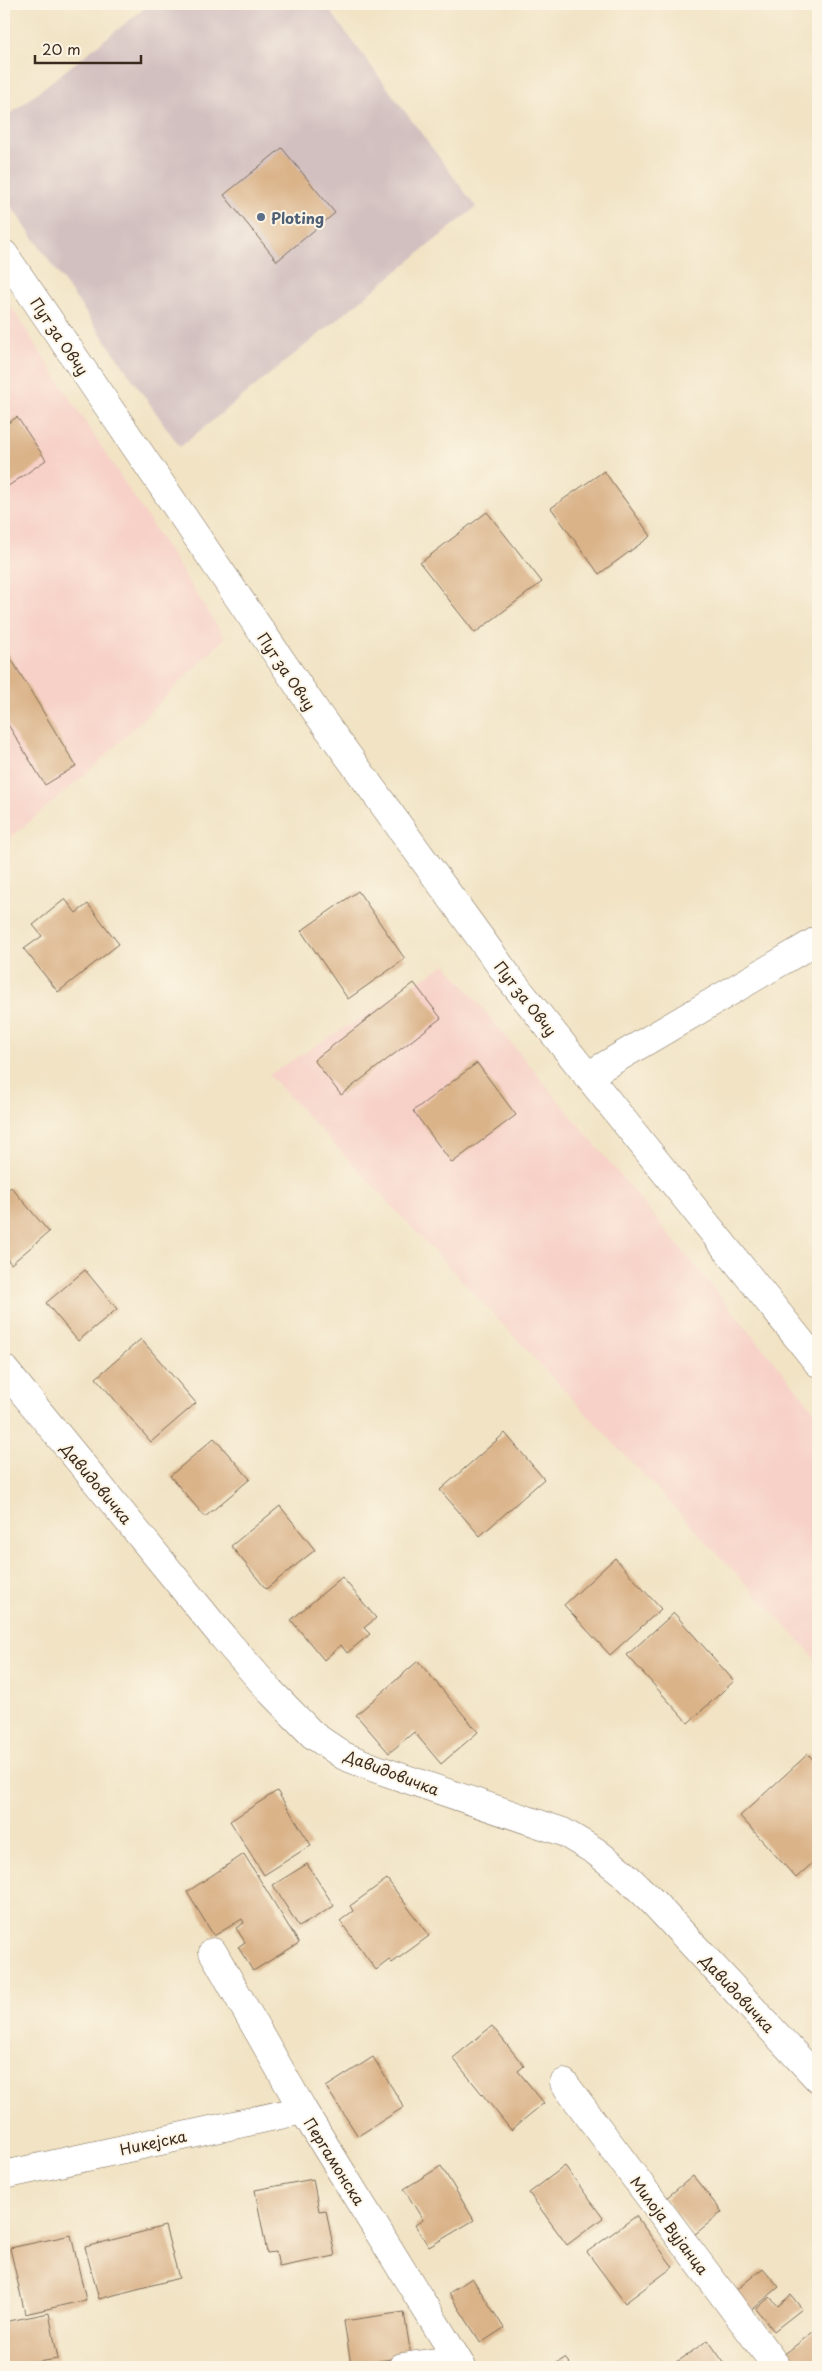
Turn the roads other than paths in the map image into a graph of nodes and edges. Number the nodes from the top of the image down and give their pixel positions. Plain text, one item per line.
1 (4, 254) edge
2 (818, 940) edge
3 (587, 1076) junction
4 (818, 1363) edge
5 (4, 1369) edge
6 (13, 1397) edge
7 (213, 1952) dead end
8 (818, 2079) edge
9 (564, 2083) dead end
10 (303, 2110) junction
11 (4, 2175) edge
12 (460, 2363) edge
13 (402, 2367) edge
14 (777, 2367) edge

1 - 3 street, Пут за Овчу
2 - 3 street
3 - 4 street, Пут за Овчу
5 - 6 street, Давидовичка
6 - 8 street, Давидовичка
7 - 10 street, Пергамонска
9 - 14 street, Милоја Вујанца
10 - 11 street, Никејска
10 - 12 street, Пергамонска
12 - 13 street

